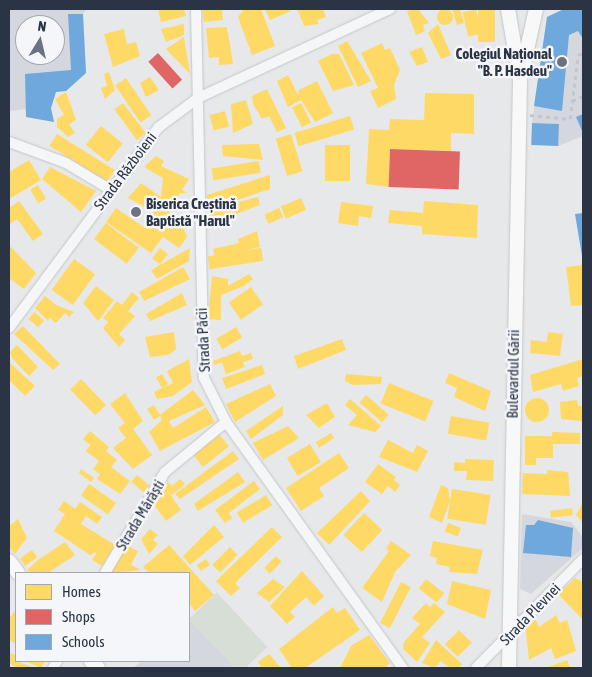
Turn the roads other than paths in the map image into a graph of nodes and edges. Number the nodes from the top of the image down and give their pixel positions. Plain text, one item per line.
1 (196, 9) edge
2 (390, 9) edge
3 (508, 9) edge
4 (536, 9) edge
5 (520, 80) junction
6 (198, 98) junction
7 (9, 142) edge
8 (111, 190) junction
9 (9, 328) edge
10 (226, 422) junction
11 (583, 559) edge
12 (9, 561) edge
13 (17, 572) edge
14 (106, 572) edge
15 (510, 636) junction
16 (403, 668) edge
17 (476, 668) edge
18 (510, 668) edge

1 - 6 street, Strada Păcii
2 - 6 street, Strada Războieni
3 - 5 street
4 - 5 street
5 - 15 street, Bulevardul Gării
6 - 8 street, Strada Războieni
6 - 10 street, Strada Păcii
7 - 8 street
8 - 9 street, Strada Războieni
10 - 14 street, Strada Mărăști
10 - 16 street, Strada Păcii
11 - 15 street, Strada Plevnei
12 - 13 street
15 - 17 street, Strada Plevnei
15 - 18 street, Bulevardul Gării

